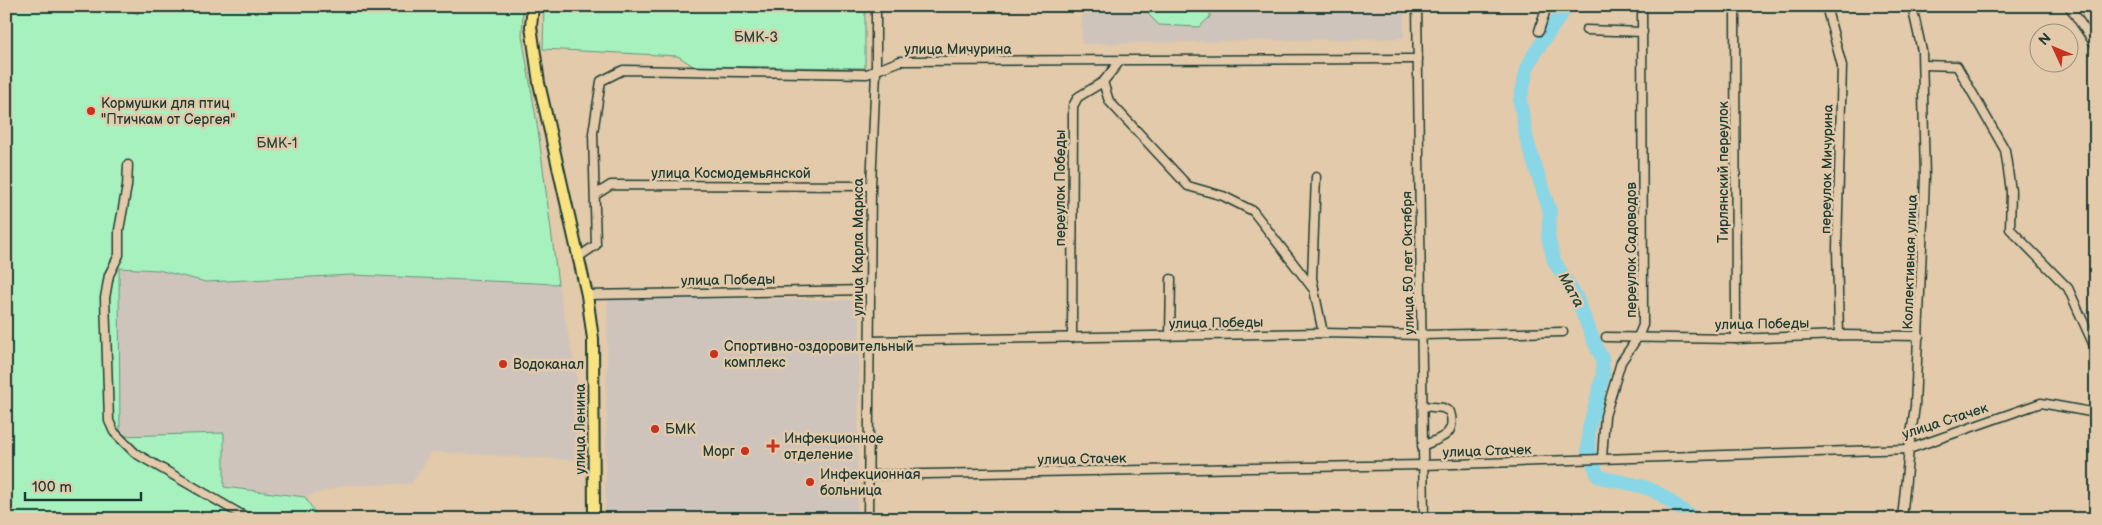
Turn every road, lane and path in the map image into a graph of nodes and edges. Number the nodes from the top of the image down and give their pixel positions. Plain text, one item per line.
1 (532, 6) edge
2 (876, 6) edge
3 (1417, 6) edge
4 (1547, 6) edge
5 (1642, 6) edge
6 (1735, 6) edge
7 (1826, 6) edge
8 (1912, 6) edge
9 (2069, 6) edge
10 (1586, 30) dead end
11 (1538, 31) dead end
12 (1643, 32) junction
13 (2096, 46) edge
14 (1418, 59) junction
15 (1120, 61) junction
16 (1923, 65) junction
17 (876, 72) junction
18 (1103, 82) junction
19 (128, 165) dead end
20 (1316, 177) dead end
21 (870, 186) junction
22 (594, 195) junction
23 (577, 258) junction
24 (1171, 279) dead end
25 (870, 290) junction
26 (1314, 290) junction
27 (587, 294) junction
28 (1563, 332) dead end
29 (1323, 333) junction
30 (1422, 335) junction
31 (1839, 335) junction
32 (1170, 336) junction
33 (1920, 336) junction
34 (1606, 337) dead end
35 (1638, 337) junction
36 (1072, 338) junction
37 (1736, 338) junction
38 (870, 342) junction
39 (2096, 350) edge
40 (1422, 406) junction
41 (2096, 413) edge
42 (1422, 446) junction
43 (1909, 449) junction
44 (1602, 458) junction
45 (1423, 465) junction
46 (869, 475) junction
47 (249, 519) edge
48 (594, 519) edge
49 (868, 519) edge
50 (1424, 519) edge
51 (1902, 519) edge

1 - 23 main road, улица Ленина
2 - 17 street, улица Карла Маркса
3 - 14 street, улица 50 лет Октября
4 - 11 street
5 - 12 street, переулок Садоводов
6 - 37 street, Тирлянский переулок
7 - 31 street, переулок Мичурина
8 - 16 street, Коллективная улица
9 - 13 street
10 - 12 street
12 - 35 street, переулок Садоводов
14 - 15 street, улица Мичурина
14 - 30 street, улица 50 лет Октября
15 - 17 street, улица Мичурина
15 - 18 street, переулок Победы
16 - 33 street, Коллективная улица
16 - 39 street
17 - 21 street, улица Карла Маркса
17 - 22 street, улица Мичурина
18 - 26 street
18 - 36 street, переулок Победы
19 - 47 street
20 - 26 street
21 - 22 street, улица Космодемьянской
21 - 25 street, улица Карла Маркса
22 - 23 street, улица Мичурина
23 - 27 main road, улица Ленина
24 - 32 street
25 - 27 street, улица Победы
25 - 38 street, улица Карла Маркса
26 - 29 street
27 - 48 main road, улица Ленина
28 - 30 street, улица Победы
29 - 30 street, улица Победы
29 - 32 street, улица Победы
30 - 40 street, улица 50 лет Октября
31 - 33 street, улица Победы
31 - 37 street, улица Победы
32 - 36 street, улица Победы
33 - 43 street, Коллективная улица
34 - 35 street, улица Победы
35 - 37 street, улица Победы
35 - 44 street, переулок Садоводов
36 - 38 street, улица Победы
38 - 46 street, улица Карла Маркса
40 - 42 street, улица 50 лет Октября
40 - 42 street
41 - 43 street, улица Стачек
42 - 45 street, улица 50 лет Октября
43 - 44 street, улица Стачек
43 - 51 street, Коллективная улица
44 - 45 street, улица Стачек
45 - 46 street, улица Стачек
45 - 50 street, улица 50 лет Октября
46 - 49 street, улица Карла Маркса

